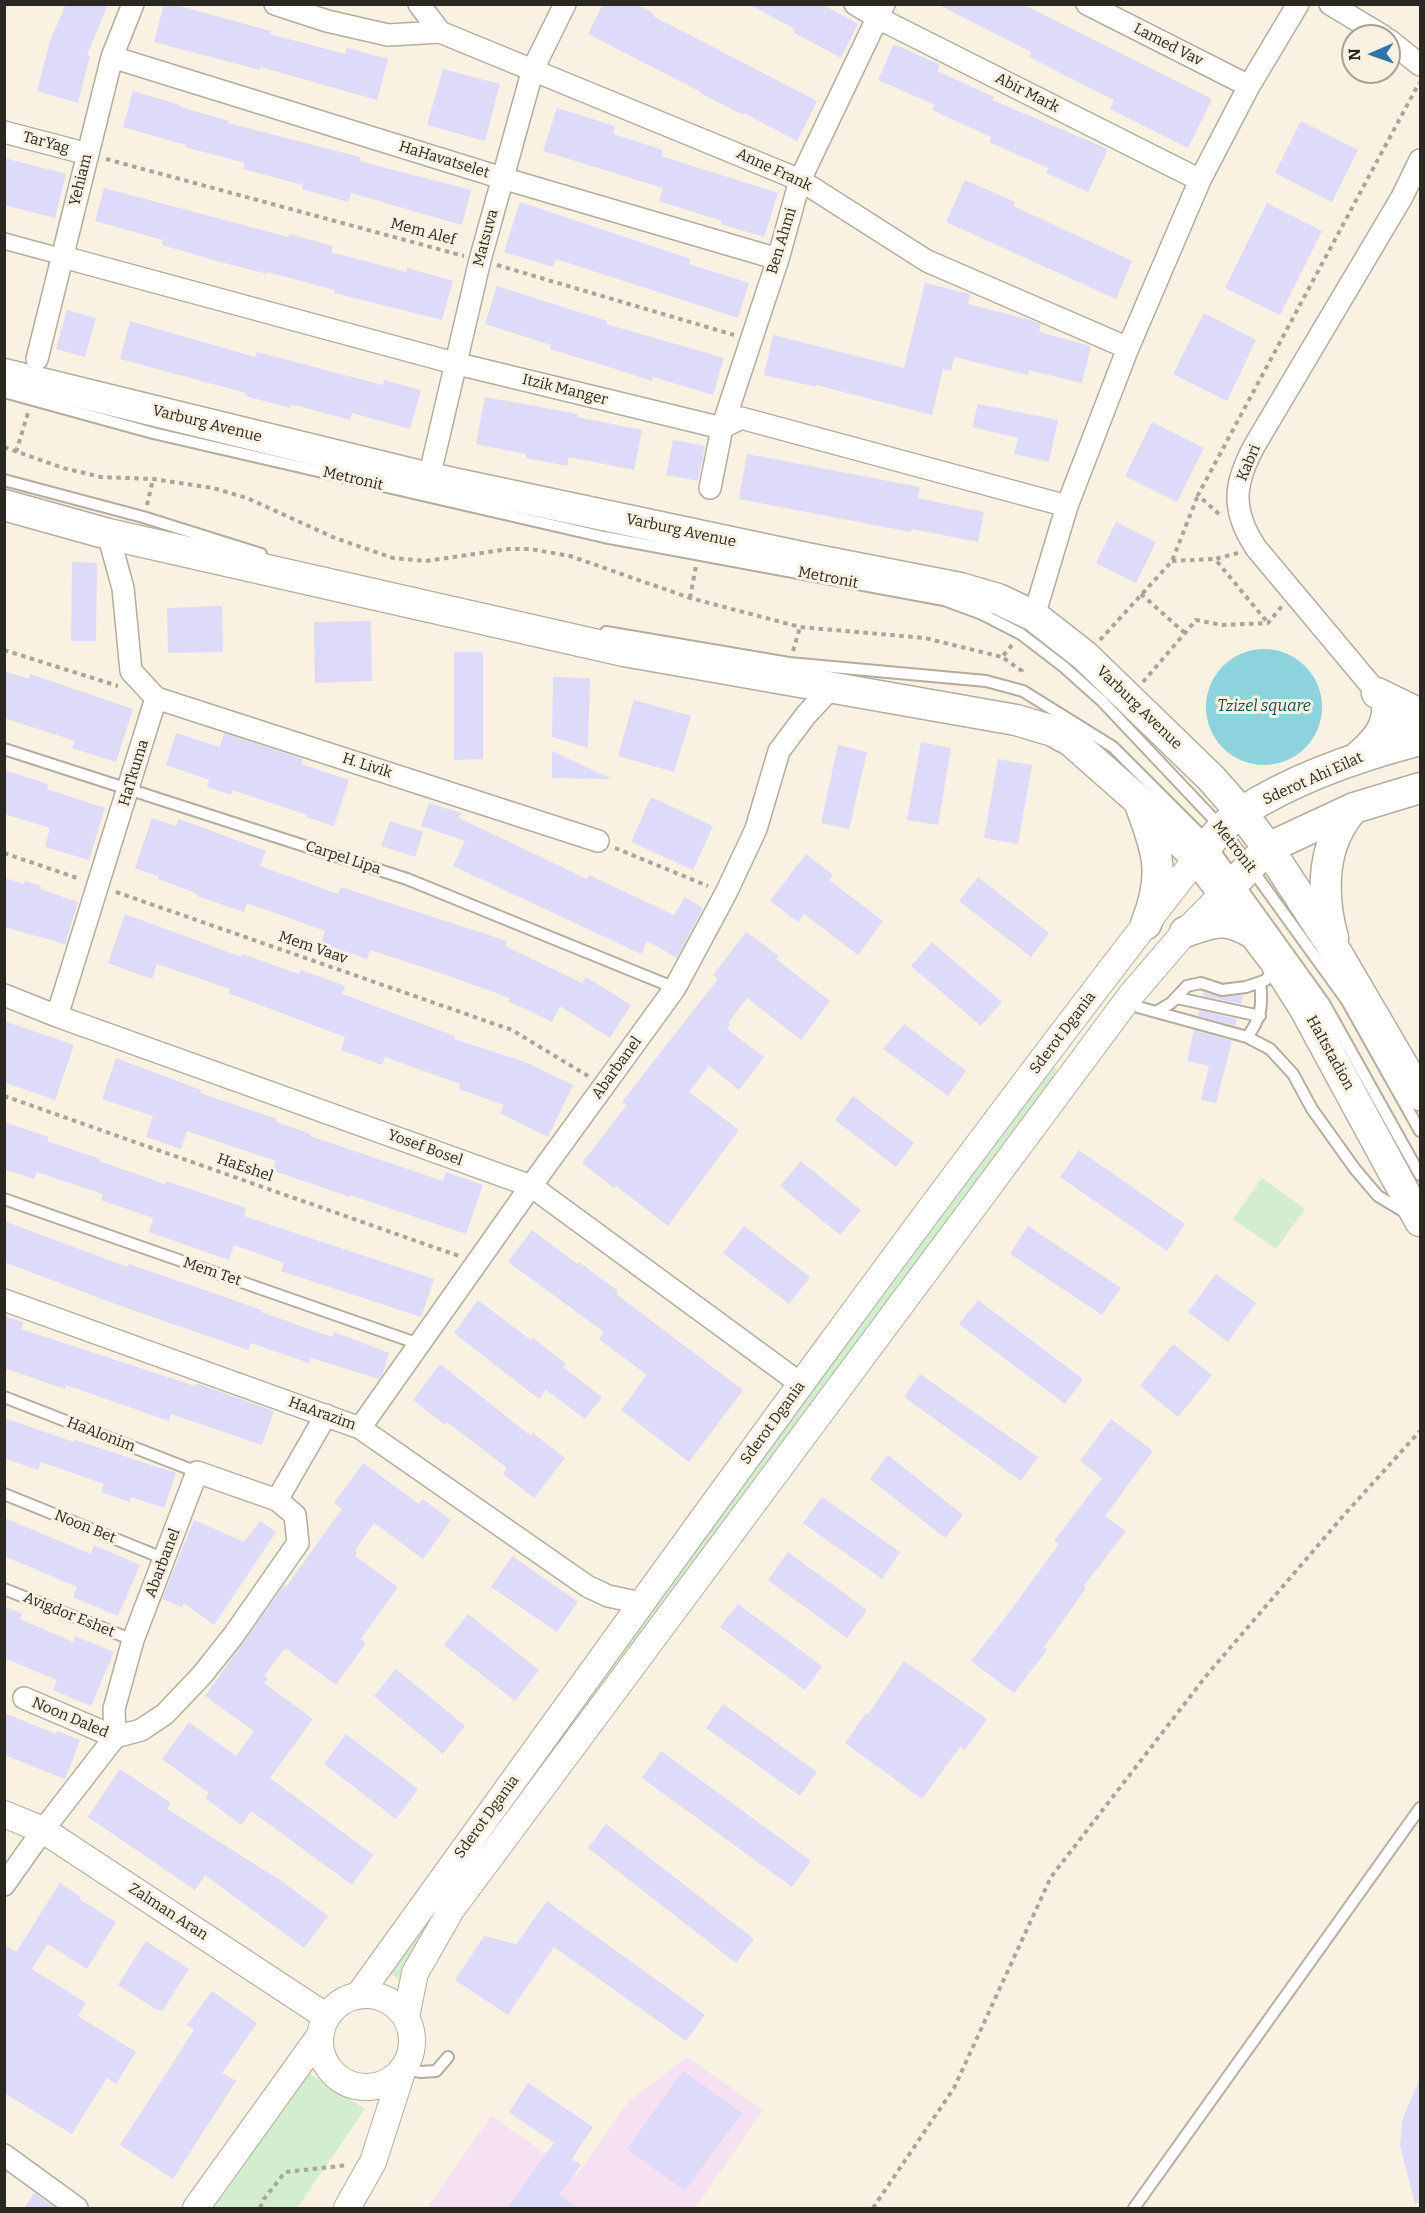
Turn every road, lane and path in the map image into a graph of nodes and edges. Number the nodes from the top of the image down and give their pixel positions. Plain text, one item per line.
1 (133, 4) edge
2 (275, 4) edge
3 (419, 4) edge
4 (565, 4) edge
5 (855, 4) edge
6 (1087, 4) edge
7 (1298, 4) edge
8 (1330, 4) edge
9 (881, 11) edge
10 (1363, 24) edge
11 (440, 32) junction
12 (1401, 50) edge
13 (112, 57) junction
14 (1420, 65) edge
15 (533, 69) junction
16 (1420, 79) edge
17 (1249, 86) junction
18 (4, 132) edge
19 (88, 154) junction
20 (1420, 160) edge
21 (502, 178) junction
22 (800, 180) junction
23 (1200, 180) junction
24 (4, 241) edge
25 (63, 257) junction
26 (778, 259) junction
27 (480, 260) junction
28 (750, 339) junction
29 (1128, 348) junction
30 (37, 359) dead end
31 (454, 363) junction
32 (4, 374) edge
33 (4, 392) edge
34 (32, 400) junction
35 (722, 428) junction
36 (4, 447) edge
37 (16, 452) junction
38 (429, 478) junction
39 (153, 479) junction
40 (4, 480) edge
41 (710, 488) dead end
42 (1198, 495) junction
43 (4, 505) edge
44 (1067, 506) junction
45 (143, 517) junction
46 (1223, 518) dead end
47 (108, 534) junction
48 (1256, 548) junction
49 (698, 554) junction
50 (274, 559) dead end
51 (1215, 559) junction
52 (1172, 561) junction
53 (1293, 592) junction
54 (1141, 594) junction
55 (690, 598) junction
56 (476, 606) dead end
57 (1268, 623) junction
58 (554, 624) dead end
59 (1027, 625) junction
60 (800, 627) junction
61 (589, 630) dead end
62 (1186, 634) junction
63 (4, 650) edge
64 (1085, 656) junction
65 (1002, 657) junction
66 (789, 663) junction
67 (832, 687) junction
68 (1023, 691) junction
69 (156, 698) junction
70 (1129, 699) junction
71 (1382, 699) junction
72 (1420, 735) edge
73 (4, 749) edge
74 (1358, 757) junction
75 (1211, 778) junction
76 (1292, 786) junction
77 (1420, 788) edge
78 (129, 791) junction
79 (1139, 801) junction
80 (1354, 808) junction
81 (1217, 836) junction
82 (598, 841) joint
83 (4, 853) edge
84 (1244, 872) junction
85 (98, 886) junction
86 (726, 893) junction
87 (1146, 924) junction
88 (1185, 932) junction
89 (1254, 934) junction
90 (1338, 955) junction
91 (1267, 971) junction
92 (675, 988) junction
93 (4, 995) edge
94 (1131, 995) junction
95 (1176, 998) junction
96 (1156, 1012) junction
97 (57, 1016) junction
98 (1260, 1016) junction
99 (1247, 1037) junction
100 (604, 1086) junction
101 (1420, 1095) edge
102 (4, 1096) edge
103 (1420, 1131) edge
104 (1420, 1175) edge
105 (531, 1186) junction
106 (4, 1199) edge
107 (1420, 1220) edge
108 (477, 1262) junction
109 (4, 1300) edge
110 (419, 1344) junction
111 (801, 1384) junction
112 (4, 1397) edge
113 (327, 1415) junction
114 (360, 1428) junction
115 (1420, 1431) edge
116 (197, 1473) junction
117 (4, 1494) edge
118 (277, 1500) junction
119 (165, 1559) junction
120 (4, 1589) edge
121 (641, 1603) junction
122 (133, 1641) junction
123 (24, 1698) dead end
124 (115, 1737) junction
125 (1420, 1808) edge
126 (4, 1814) edge
127 (43, 1830) junction
128 (4, 1885) edge
129 (358, 1996) junction
130 (406, 2018) junction
131 (324, 2026) junction
132 (448, 2057) dead end
133 (403, 2069) junction
134 (4, 2155) edge
135 (373, 2162) junction
136 (77, 2208) edge
137 (196, 2208) edge
138 (260, 2208) edge
139 (347, 2208) edge
140 (873, 2208) edge
141 (1134, 2208) edge

1 - 13 street, Yehiam
2 - 11 street, Anne Frank
3 - 11 street
4 - 15 street, Matsuva
5 - 9 street, Abir Mark
6 - 17 street, Lamed Vav
7 - 17 street
8 - 10 street
9 - 22 street, Ben Ahmi
9 - 23 street, Abir Mark
11 - 15 street, Anne Frank
12 - 14 street
13 - 19 street, Yehiam
13 - 21 street, HaHavatselet
15 - 21 street, Matsuva
15 - 22 street, Anne Frank
16 - 42 path
17 - 23 street
18 - 19 street, TarYag
19 - 25 street, Yehiam
19 - 27 path, Mem Alef
20 - 48 street, Kabri
21 - 26 street, HaHavatselet
21 - 27 street, Matsuva
22 - 26 street, Ben Ahmi
22 - 29 street, Anne Frank
23 - 29 street
24 - 25 street
25 - 30 street, Yehiam
25 - 31 street, Itzik Manger
26 - 28 street, Ben Ahmi
27 - 28 path, Mem Alef
27 - 31 street, Matsuva
28 - 35 street, Ben Ahmi
29 - 44 street
31 - 35 street, Itzik Manger
31 - 38 street, Matsuva
32 - 38 main road, Varburg Avenue
33 - 34 lane, Metronit
34 - 37 path
34 - 49 lane, Metronit
35 - 41 street, Ben Ahmi
35 - 44 street, Itzik Manger
36 - 37 path
37 - 39 path
38 - 59 main road, Varburg Avenue
39 - 45 path
39 - 55 path
40 - 45 lane
42 - 46 path
42 - 52 path
43 - 47 main road, Varburg Avenue
44 - 59 street
45 - 50 lane
47 - 67 main road, Varburg Avenue
47 - 69 street
48 - 51 path
48 - 53 street, Kabri
49 - 55 path
49 - 59 lane, Metronit
51 - 52 path
51 - 57 path
52 - 54 path
53 - 57 path
53 - 71 street, Kabri
54 - 62 path
54 - 64 path
55 - 60 path
56 - 58 lane
57 - 62 path
59 - 64 main road, Varburg Avenue
59 - 65 path
59 - 81 lane, Metronit
60 - 65 path
60 - 66 path
61 - 66 lane, Metronit
62 - 70 path
63 - 69 path
64 - 70 main road, Varburg Avenue
65 - 68 path
66 - 68 lane, Metronit
67 - 79 main road, Varburg Avenue
67 - 86 street, Abarbanel
68 - 81 lane, Metronit
69 - 78 street, HaTkuma
69 - 82 street, H. Livik
70 - 75 main road, Varburg Avenue
71 - 72 main road
71 - 74 main road
72 - 74 main road, Sderot Ahi Eilat
73 - 78 lane, Carpel Lipa
74 - 76 main road, Sderot Ahi Eilat
75 - 76 main road
75 - 81 main road, Varburg Avenue
76 - 81 main road, Sderot Ahi Eilat
77 - 80 main road
78 - 85 street, HaTkuma
78 - 92 lane, Carpel Lipa
79 - 81 main road, Varburg Avenue
79 - 87 main road
80 - 84 main road
80 - 90 main road
81 - 84 main road, Varburg Avenue
81 - 84 main road, Varburg Avenue
81 - 87 street, Sderot Dgania
82 - 86 path
83 - 85 path, Mem Vaav
84 - 88 street, Sderot Dgania
84 - 89 main road, HaItstadion
84 - 90 main road
84 - 103 lane, Metronit
84 - 104 lane, Metronit
85 - 97 street, HaTkuma
85 - 100 path, Mem Vaav
86 - 92 street, Abarbanel
87 - 111 street, Sderot Dgania
88 - 89 main road
88 - 94 street, Sderot Dgania
89 - 91 main road, HaItstadion
90 - 101 main road
91 - 95 lane
91 - 98 lane
91 - 107 main road, HaItstadion
92 - 100 street, Abarbanel
93 - 97 street, Yosef Bosel
94 - 96 lane
94 - 130 street, Sderot Dgania
95 - 96 lane
95 - 98 lane
96 - 99 lane
97 - 105 street, Yosef Bosel
98 - 99 lane
99 - 107 lane
100 - 105 street, Abarbanel
102 - 108 path, HaEshel
105 - 108 street, Abarbanel
105 - 111 street, Yosef Bosel
106 - 110 lane, Mem Tet
108 - 110 street, Abarbanel
109 - 113 street, HaArazim
110 - 114 street, Abarbanel
111 - 121 street, Sderot Dgania
112 - 116 lane, HaAlonim
113 - 114 street, HaArazim
113 - 118 street
114 - 121 street, HaArazim
115 - 140 path
116 - 118 street
116 - 119 street, Abarbanel
117 - 119 lane, Noon Bet
118 - 124 street
119 - 122 street, Abarbanel
120 - 122 lane, Avigdor Eshet
121 - 129 street, Sderot Dgania
122 - 124 street, Abarbanel
123 - 124 street, Noon Daled
124 - 127 street
125 - 141 lane
126 - 127 street, Zalman Aran
127 - 128 street
127 - 131 street, Zalman Aran
129 - 130 street
129 - 131 street, Sderot Dgania
130 - 133 street, Sderot Dgania
131 - 133 street
131 - 137 street, Sderot Dgania
132 - 133 lane
133 - 135 street, Sderot Dgania
134 - 136 street
135 - 138 path
135 - 139 street, Sderot Dgania

